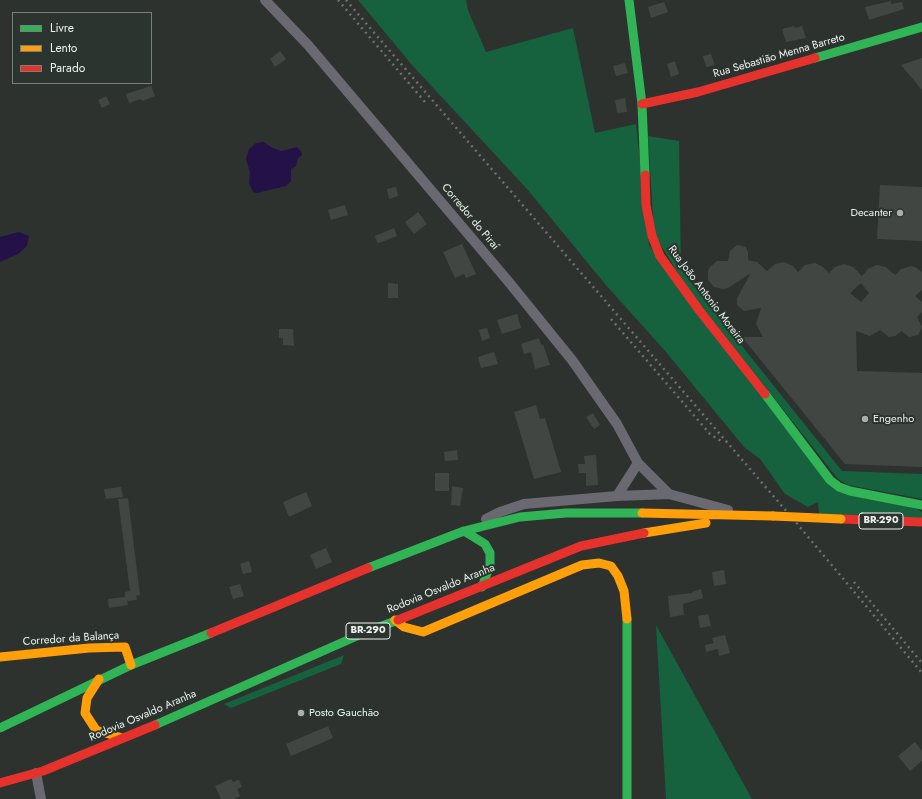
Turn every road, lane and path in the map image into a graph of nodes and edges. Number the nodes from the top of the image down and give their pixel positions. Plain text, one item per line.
1 (265, 0) edge
2 (629, 0) edge
3 (922, 27) edge
4 (642, 104) junction
5 (638, 463) junction
6 (670, 494) junction
7 (617, 496) junction
8 (922, 504) edge
9 (742, 515) junction
10 (922, 522) edge
11 (464, 531) junction
12 (482, 587) junction
13 (395, 620) junction
14 (0, 657) edge
15 (131, 664) junction
16 (99, 679) junction
17 (0, 728) edge
18 (122, 738) junction
19 (36, 773) junction
20 (0, 783) edge
21 (41, 799) edge
22 (628, 799) edge

1 - 5 street, Corredor do Piraí
2 - 4 main road, Rua João Antonio Moreira
3 - 4 main road, Rua Sebastião Menna Barreto
4 - 8 main road, Rua João Antonio Moreira
5 - 6 street, Corredor do Piraí
5 - 7 street
6 - 7 street
6 - 9 street
7 - 11 street
9 - 10 main road, Rodovia Osvaldo Aranha / BR-290, bridge
9 - 11 main road, Rodovia Osvaldo Aranha / BR-290
9 - 12 main road, Rodovia Osvaldo Aranha / BR-290
11 - 12 main road
11 - 15 main road, Rodovia Osvaldo Aranha / BR-290
12 - 13 main road, Rodovia Osvaldo Aranha / BR-290
13 - 18 main road, Rodovia Osvaldo Aranha / BR-290
13 - 22 main road
14 - 15 main road, Corredor da Balança
15 - 16 main road, Rodovia Osvaldo Aranha / BR-290
16 - 17 main road, Rodovia Osvaldo Aranha / BR-290
16 - 18 main road
18 - 19 main road, Rodovia Osvaldo Aranha / BR-290
19 - 20 main road, Rodovia Osvaldo Aranha / BR-290
19 - 21 street

